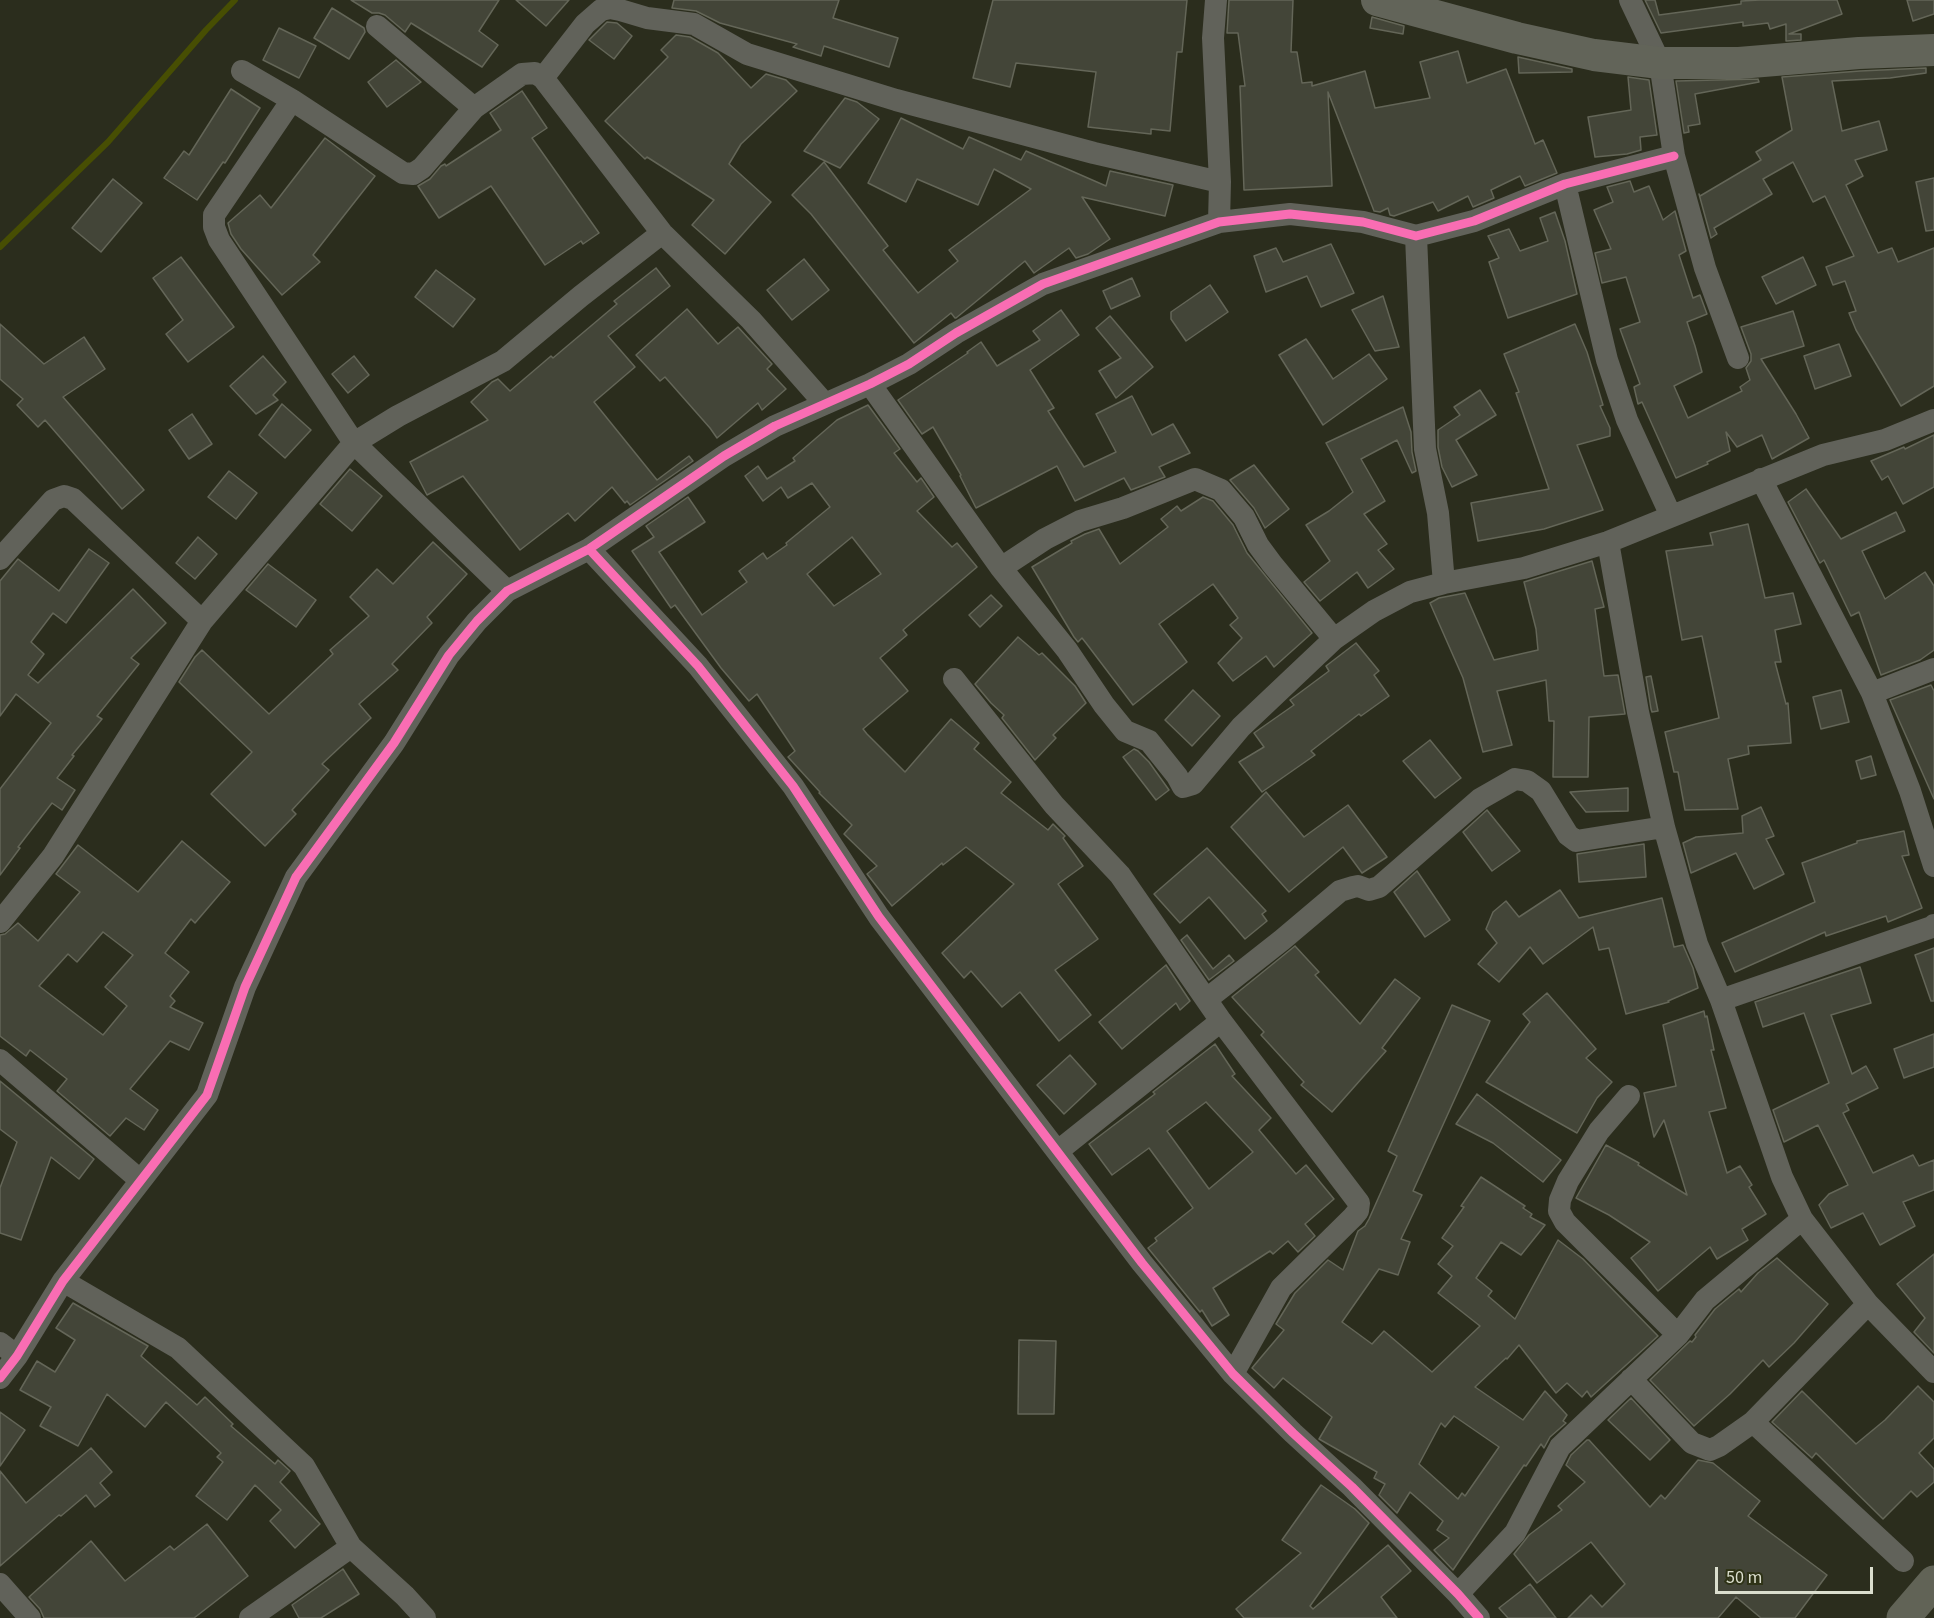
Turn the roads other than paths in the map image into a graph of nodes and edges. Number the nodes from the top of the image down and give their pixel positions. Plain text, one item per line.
1 (1216, 0) edge
2 (1377, 0) edge
3 (1630, 0) edge
4 (376, 26) dead end
5 (1934, 50) edge
6 (1660, 63) junction
7 (242, 71) dead end
8 (543, 78) junction
9 (292, 100) junction
10 (474, 108) junction
11 (1674, 156) junction
12 (1220, 182) junction
13 (1565, 184) junction
14 (1220, 222) junction
15 (662, 233) junction
16 (1416, 236) junction
17 (1738, 358) dead end
18 (870, 384) junction
19 (825, 404) junction
20 (1934, 420) edge
21 (354, 443) junction
22 (1761, 479) junction
23 (1671, 516) junction
24 (1608, 542) junction
25 (589, 549) junction
26 (0, 559) edge
27 (1001, 568) junction
28 (1444, 583) junction
29 (507, 591) junction
30 (202, 621) junction
31 (1334, 639) junction
32 (1934, 669) edge
33 (954, 679) dead end
34 (1872, 693) junction
35 (1664, 827) junction
36 (1934, 866) edge
37 (0, 922) edge
38 (1934, 925) edge
39 (1207, 999) junction
40 (1720, 1000) junction
41 (1221, 1021) junction
42 (0, 1060) edge
43 (1629, 1096) dead end
44 (1058, 1152) junction
45 (140, 1180) junction
46 (1802, 1219) junction
47 (63, 1281) junction
48 (1868, 1304) junction
49 (1678, 1335) junction
50 (9, 1349) edge
51 (1934, 1372) edge
52 (1233, 1374) junction
53 (0, 1378) edge
54 (1631, 1379) junction
55 (1752, 1422) junction
56 (351, 1547) junction
57 (1903, 1561) dead end
58 (1934, 1582) edge
59 (0, 1584) edge
60 (1458, 1594) junction
61 (30, 1618) edge
62 (250, 1618) edge
63 (425, 1618) edge
64 (1479, 1618) edge
65 (1903, 1618) edge

1 - 12 street
2 - 6 street
3 - 6 street
4 - 10 street
5 - 6 street
6 - 11 street
7 - 9 street
8 - 10 street
8 - 12 street
8 - 15 street
9 - 10 street
9 - 21 street
11 - 13 street
11 - 17 street
12 - 14 street
13 - 16 street
13 - 23 street
14 - 16 street
14 - 18 street
15 - 19 street
15 - 21 street
16 - 28 street
18 - 19 street
18 - 27 street
19 - 25 street
20 - 22 street
21 - 29 street
21 - 30 street
22 - 23 street
22 - 34 street
23 - 24 street
24 - 28 street
24 - 35 street
25 - 29 street
25 - 44 street
26 - 30 street
27 - 31 street
27 - 31 street
28 - 31 street
29 - 45 street
30 - 37 street
32 - 34 street
33 - 39 street
34 - 36 street
35 - 39 street
35 - 40 street
38 - 40 street
39 - 41 street
40 - 46 street
41 - 44 street
41 - 52 street
42 - 45 street
43 - 49 street
44 - 52 street
45 - 47 street
46 - 48 street
46 - 49 street
47 - 50 street
47 - 56 street
48 - 51 street
48 - 55 street
49 - 54 street
50 - 53 street
52 - 60 street
54 - 55 street
54 - 60 street
55 - 57 street
56 - 62 street
56 - 63 street
58 - 65 main road
59 - 61 street
60 - 64 street

